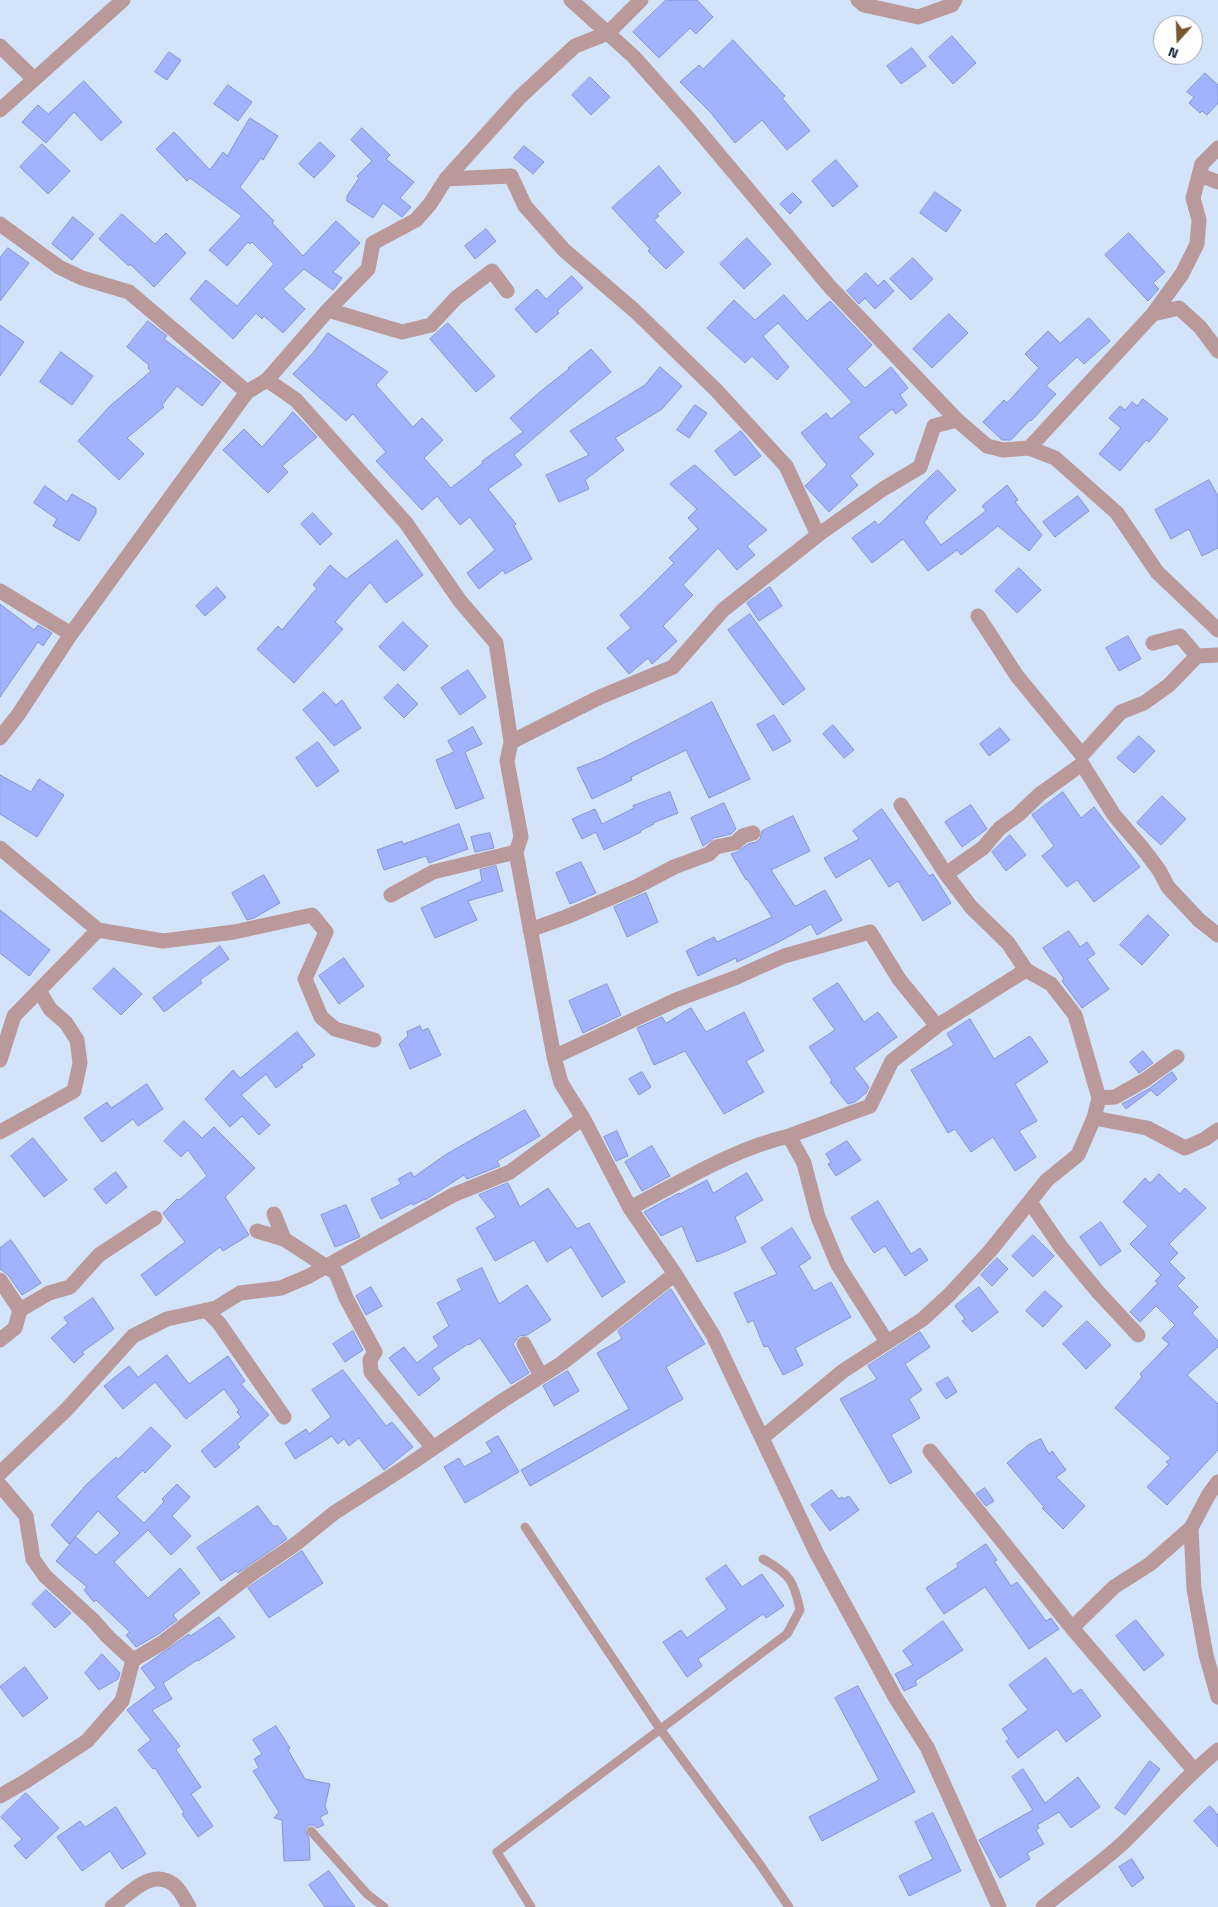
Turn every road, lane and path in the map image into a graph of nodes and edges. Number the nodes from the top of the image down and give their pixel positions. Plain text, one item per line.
1 (123, 0) edge
2 (572, 0) edge
3 (641, 0) edge
4 (858, 0) edge
5 (955, 0) edge
6 (608, 33) junction
7 (0, 46) edge
8 (34, 79) junction
9 (0, 110) edge
10 (1218, 148) edge
11 (1199, 175) junction
12 (446, 179) junction
13 (1218, 182) edge
14 (0, 224) edge
15 (507, 291) dead end
16 (328, 310) junction
17 (1153, 314) junction
18 (1218, 351) edge
19 (267, 380) junction
20 (247, 392) junction
21 (957, 420) junction
22 (1029, 448) junction
23 (818, 535) junction
24 (0, 591) edge
25 (978, 616) dead end
26 (1218, 630) edge
27 (71, 634) junction
28 (1153, 643) dead end
29 (1218, 655) edge
30 (1197, 656) junction
31 (0, 738) edge
32 (511, 742) junction
33 (1082, 759) junction
34 (901, 805) dead end
35 (753, 833) dead end
36 (0, 848) edge
37 (516, 852) junction
38 (946, 874) junction
39 (391, 895) dead end
40 (98, 930) junction
41 (530, 930) junction
42 (1218, 935) edge
43 (1026, 970) junction
44 (39, 990) junction
45 (937, 1026) junction
46 (374, 1040) dead end
47 (554, 1057) junction
48 (1177, 1057) dead end
49 (0, 1060) edge
50 (1099, 1098) junction
51 (583, 1118) junction
52 (1094, 1118) junction
53 (1218, 1130) edge
54 (0, 1132) edge
55 (789, 1136) junction
56 (1030, 1202) junction
57 (630, 1208) junction
58 (274, 1214) dead end
59 (155, 1218) dead end
60 (257, 1231) dead end
61 (284, 1239) junction
62 (326, 1265) junction
63 (675, 1274) junction
64 (0, 1280) edge
65 (20, 1310) junction
66 (206, 1310) junction
67 (1138, 1335) dead end
68 (0, 1340) edge
69 (886, 1342) junction
70 (524, 1344) dead end
71 (541, 1376) junction
72 (284, 1417) dead end
73 (762, 1438) junction
74 (433, 1448) junction
75 (930, 1451) dead end
76 (0, 1473) edge
77 (1218, 1482) edge
78 (0, 1485) edge
79 (525, 1526) dead end
80 (1191, 1528) junction
81 (763, 1559) dead end
82 (1072, 1628) junction
83 (133, 1660) junction
84 (1218, 1696) edge
85 (660, 1729) junction
86 (1218, 1750) edge
87 (1194, 1770) junction
88 (0, 1796) edge
89 (312, 1831) dead end
90 (530, 1906) edge
91 (112, 1907) edge
92 (189, 1907) edge
93 (384, 1907) edge
94 (789, 1907) edge
95 (999, 1907) edge
96 (1043, 1907) edge

1 - 8 street
2 - 6 street
3 - 6 street
4 - 5 street
6 - 12 street
6 - 21 street
7 - 8 street
8 - 9 street
10 - 11 street
11 - 13 street
11 - 17 street
12 - 16 street
12 - 23 street
14 - 20 street
15 - 16 street
16 - 19 street
17 - 18 street
17 - 22 street
19 - 20 street
19 - 32 street
20 - 27 street
21 - 22 street
21 - 23 street
22 - 26 street
23 - 32 street
24 - 27 street
25 - 33 street
27 - 31 street
28 - 30 street
29 - 30 street
30 - 33 street
32 - 37 street
33 - 38 street
33 - 42 street
34 - 38 street
35 - 41 street
36 - 40 street
37 - 39 street
37 - 41 street
38 - 43 street
40 - 44 street
40 - 46 street
41 - 47 street
43 - 45 street
43 - 50 street
44 - 49 street
44 - 54 street
45 - 47 street
45 - 55 street
47 - 51 street
48 - 50 street
50 - 52 street
51 - 57 street
51 - 62 street
52 - 53 street
52 - 56 street
55 - 57 street
55 - 69 street
56 - 67 street
56 - 69 street
57 - 63 street
58 - 61 street
59 - 65 street
60 - 61 street
61 - 62 street
62 - 66 street
62 - 74 street
63 - 71 street
63 - 73 street
64 - 65 street
65 - 68 street
66 - 72 street
66 - 76 street
69 - 73 street
70 - 71 street
71 - 74 street
73 - 95 street
74 - 83 street
75 - 82 street
77 - 80 street
78 - 83 street
79 - 85 lane
80 - 82 street
80 - 84 street
81 - 85 lane
82 - 87 street
83 - 88 street
85 - 90 lane
85 - 94 lane
86 - 87 street
87 - 96 street
89 - 93 lane
91 - 92 street

